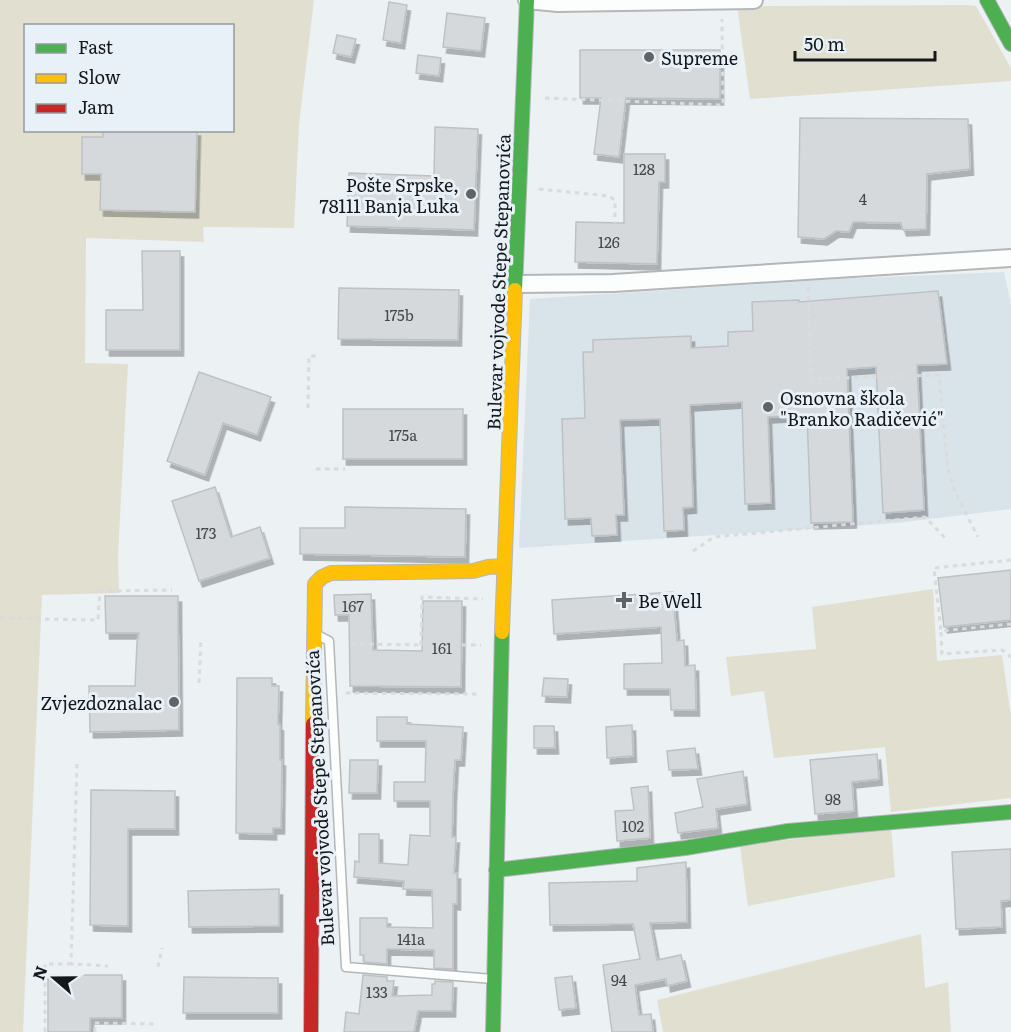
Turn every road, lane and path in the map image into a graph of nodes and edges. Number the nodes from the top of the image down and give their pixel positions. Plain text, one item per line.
1 (527, 0) edge
2 (754, 0) edge
3 (987, 0) edge
4 (723, 22) dead end
5 (1011, 44) edge
6 (545, 98) dead end
7 (539, 189) dead end
8 (615, 223) dead end
9 (1011, 258) edge
10 (808, 270) junction
11 (516, 284) junction
12 (319, 356) dead end
13 (308, 408) dead end
14 (316, 469) dead end
15 (345, 470) dead end
16 (978, 537) dead end
17 (948, 540) dead end
18 (693, 551) dead end
19 (1011, 560) edge
20 (504, 566) junction
21 (172, 590) dead end
22 (488, 599) dead end
23 (0, 618) edge
24 (1011, 624) edge
25 (940, 631) junction
26 (313, 632) junction
27 (201, 638) dead end
28 (351, 644) dead end
29 (462, 645) dead end
30 (486, 645) dead end
31 (1011, 657) edge
32 (199, 683) dead end
33 (332, 693) junction
34 (485, 694) dead end
35 (77, 764) dead end
36 (1011, 812) edge
37 (496, 870) junction
38 (162, 948) dead end
39 (71, 964) junction
40 (108, 966) dead end
41 (158, 967) dead end
42 (493, 979) junction
43 (157, 1024) dead end
44 (45, 1032) edge
45 (95, 1032) edge
46 (312, 1032) edge
47 (493, 1032) edge

1 - 2 street
1 - 11 street, Bulevar vojvode Stepe Stepanovića
3 - 5 street
4 - 6 path
7 - 8 path
9 - 10 street
10 - 11 street
10 - 16 path
11 - 20 street, Bulevar vojvode Stepe Stepanovića
12 - 13 path
14 - 15 path
17 - 18 path
19 - 25 path
20 - 26 street, Bulevar vojvode Stepe Stepanovića
20 - 37 street, Bulevar vojvode Stepe Stepanovića
21 - 23 path
22 - 28 path
24 - 25 path
25 - 31 path
26 - 33 lane, Bulevar vojvode Stepe Stepanovića
26 - 46 street, Bulevar vojvode Stepe Stepanovića
27 - 32 path
29 - 30 path
33 - 34 path
33 - 42 lane, Bulevar vojvode Stepe Stepanovića
35 - 39 path
36 - 37 street
37 - 42 street, Bulevar vojvode Stepe Stepanovića
38 - 41 path
39 - 40 path
39 - 44 path
42 - 47 street, Bulevar vojvode Stepe Stepanovića
43 - 45 path

